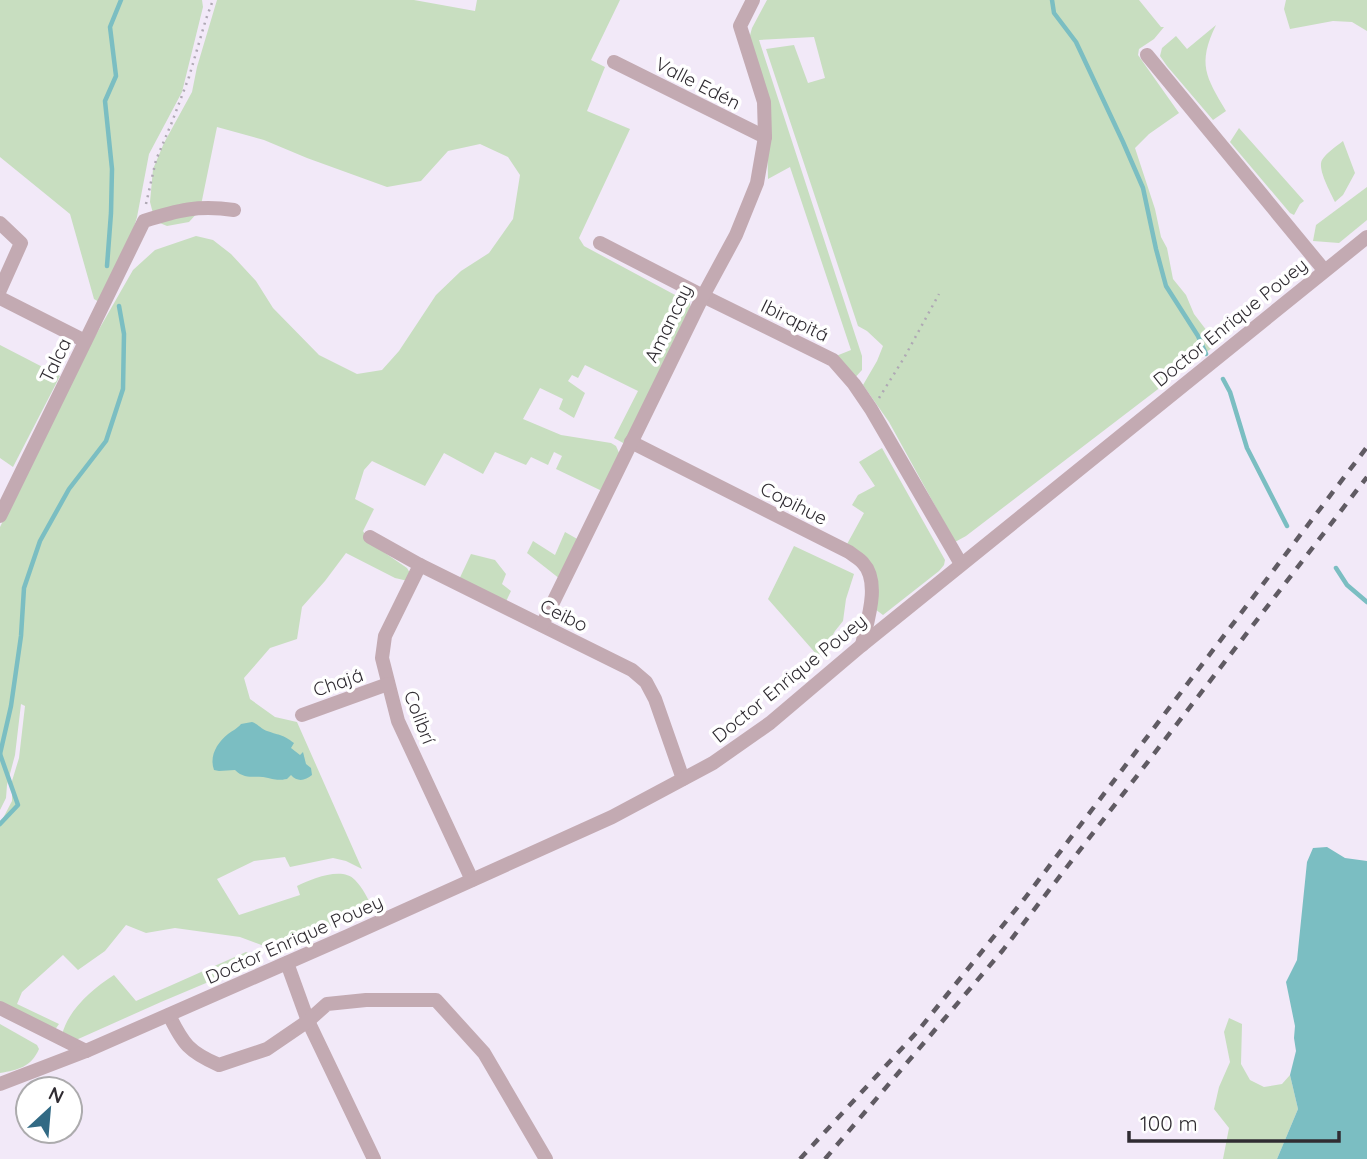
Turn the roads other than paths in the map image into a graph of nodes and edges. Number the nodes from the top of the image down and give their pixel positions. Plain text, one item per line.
1 (753, 0) edge
2 (1147, 55) dead end
3 (614, 62) dead end
4 (765, 137) junction
5 (234, 210) dead end
6 (0, 223) edge
7 (1367, 237) edge
8 (600, 243) dead end
9 (1324, 270) junction
10 (0, 290) edge
11 (702, 296) junction
12 (0, 298) edge
13 (85, 341) junction
14 (631, 442) junction
15 (0, 516) edge
16 (370, 537) dead end
17 (961, 564) junction
18 (420, 565) junction
19 (542, 625) junction
20 (862, 645) junction
21 (387, 684) junction
22 (302, 715) dead end
23 (683, 779) junction
24 (472, 880) junction
25 (287, 963) junction
26 (0, 1008) edge
27 (169, 1015) junction
28 (308, 1021) junction
29 (86, 1051) junction
30 (0, 1084) edge
31 (374, 1159) edge
32 (546, 1159) edge

1 - 4 street, Amancay
2 - 9 street
3 - 4 street, Valle Edén
4 - 11 street, Amancay
5 - 13 street, Talca
6 - 10 street
7 - 9 street, Doctor Enrique Pouey
8 - 11 street, Ibirapitá
9 - 17 street, Doctor Enrique Pouey
11 - 14 street, Amancay
11 - 17 street, Ibirapitá
12 - 13 street
13 - 15 street, Talca
14 - 19 street, Amancay
14 - 20 street, Copihue
16 - 18 street, Ceibo
17 - 20 street, Doctor Enrique Pouey
18 - 19 street, Ceibo
18 - 21 street, Colibrí
19 - 23 street, Ceibo
20 - 23 street, Doctor Enrique Pouey
21 - 22 street, Chajá
21 - 24 street, Colibrí
23 - 24 street, Doctor Enrique Pouey
24 - 25 street, Doctor Enrique Pouey
25 - 27 street, Doctor Enrique Pouey
25 - 28 street
26 - 29 street
27 - 28 street
27 - 29 street, Doctor Enrique Pouey
28 - 31 street
28 - 32 street
29 - 30 street, Doctor Enrique Pouey

